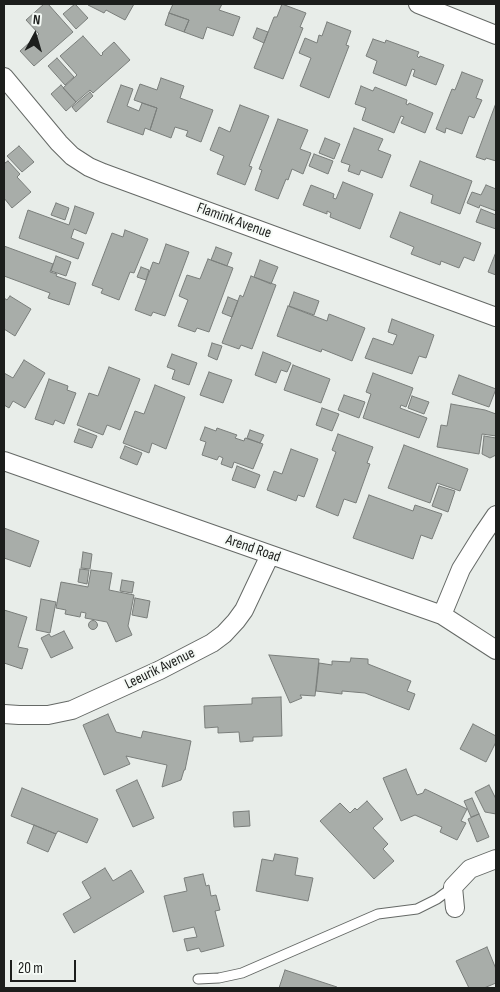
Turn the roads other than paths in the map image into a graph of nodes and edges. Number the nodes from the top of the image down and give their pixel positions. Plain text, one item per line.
1 (418, 4) edge
2 (496, 35) edge
3 (4, 77) edge
4 (496, 317) edge
5 (4, 461) edge
6 (496, 515) edge
7 (270, 554) junction
8 (442, 615) junction
9 (496, 650) edge
10 (4, 714) edge
11 (496, 859) edge
12 (453, 887) junction
13 (455, 908) dead end
14 (198, 979) dead end

1 - 2 street
3 - 4 street, Flamink Avenue
5 - 7 street, Arend Road
6 - 8 street
7 - 8 street, Arend Road
7 - 10 street, Leeurik Avenue
8 - 9 street, Arend Road
11 - 12 street
12 - 13 street
12 - 14 lane

